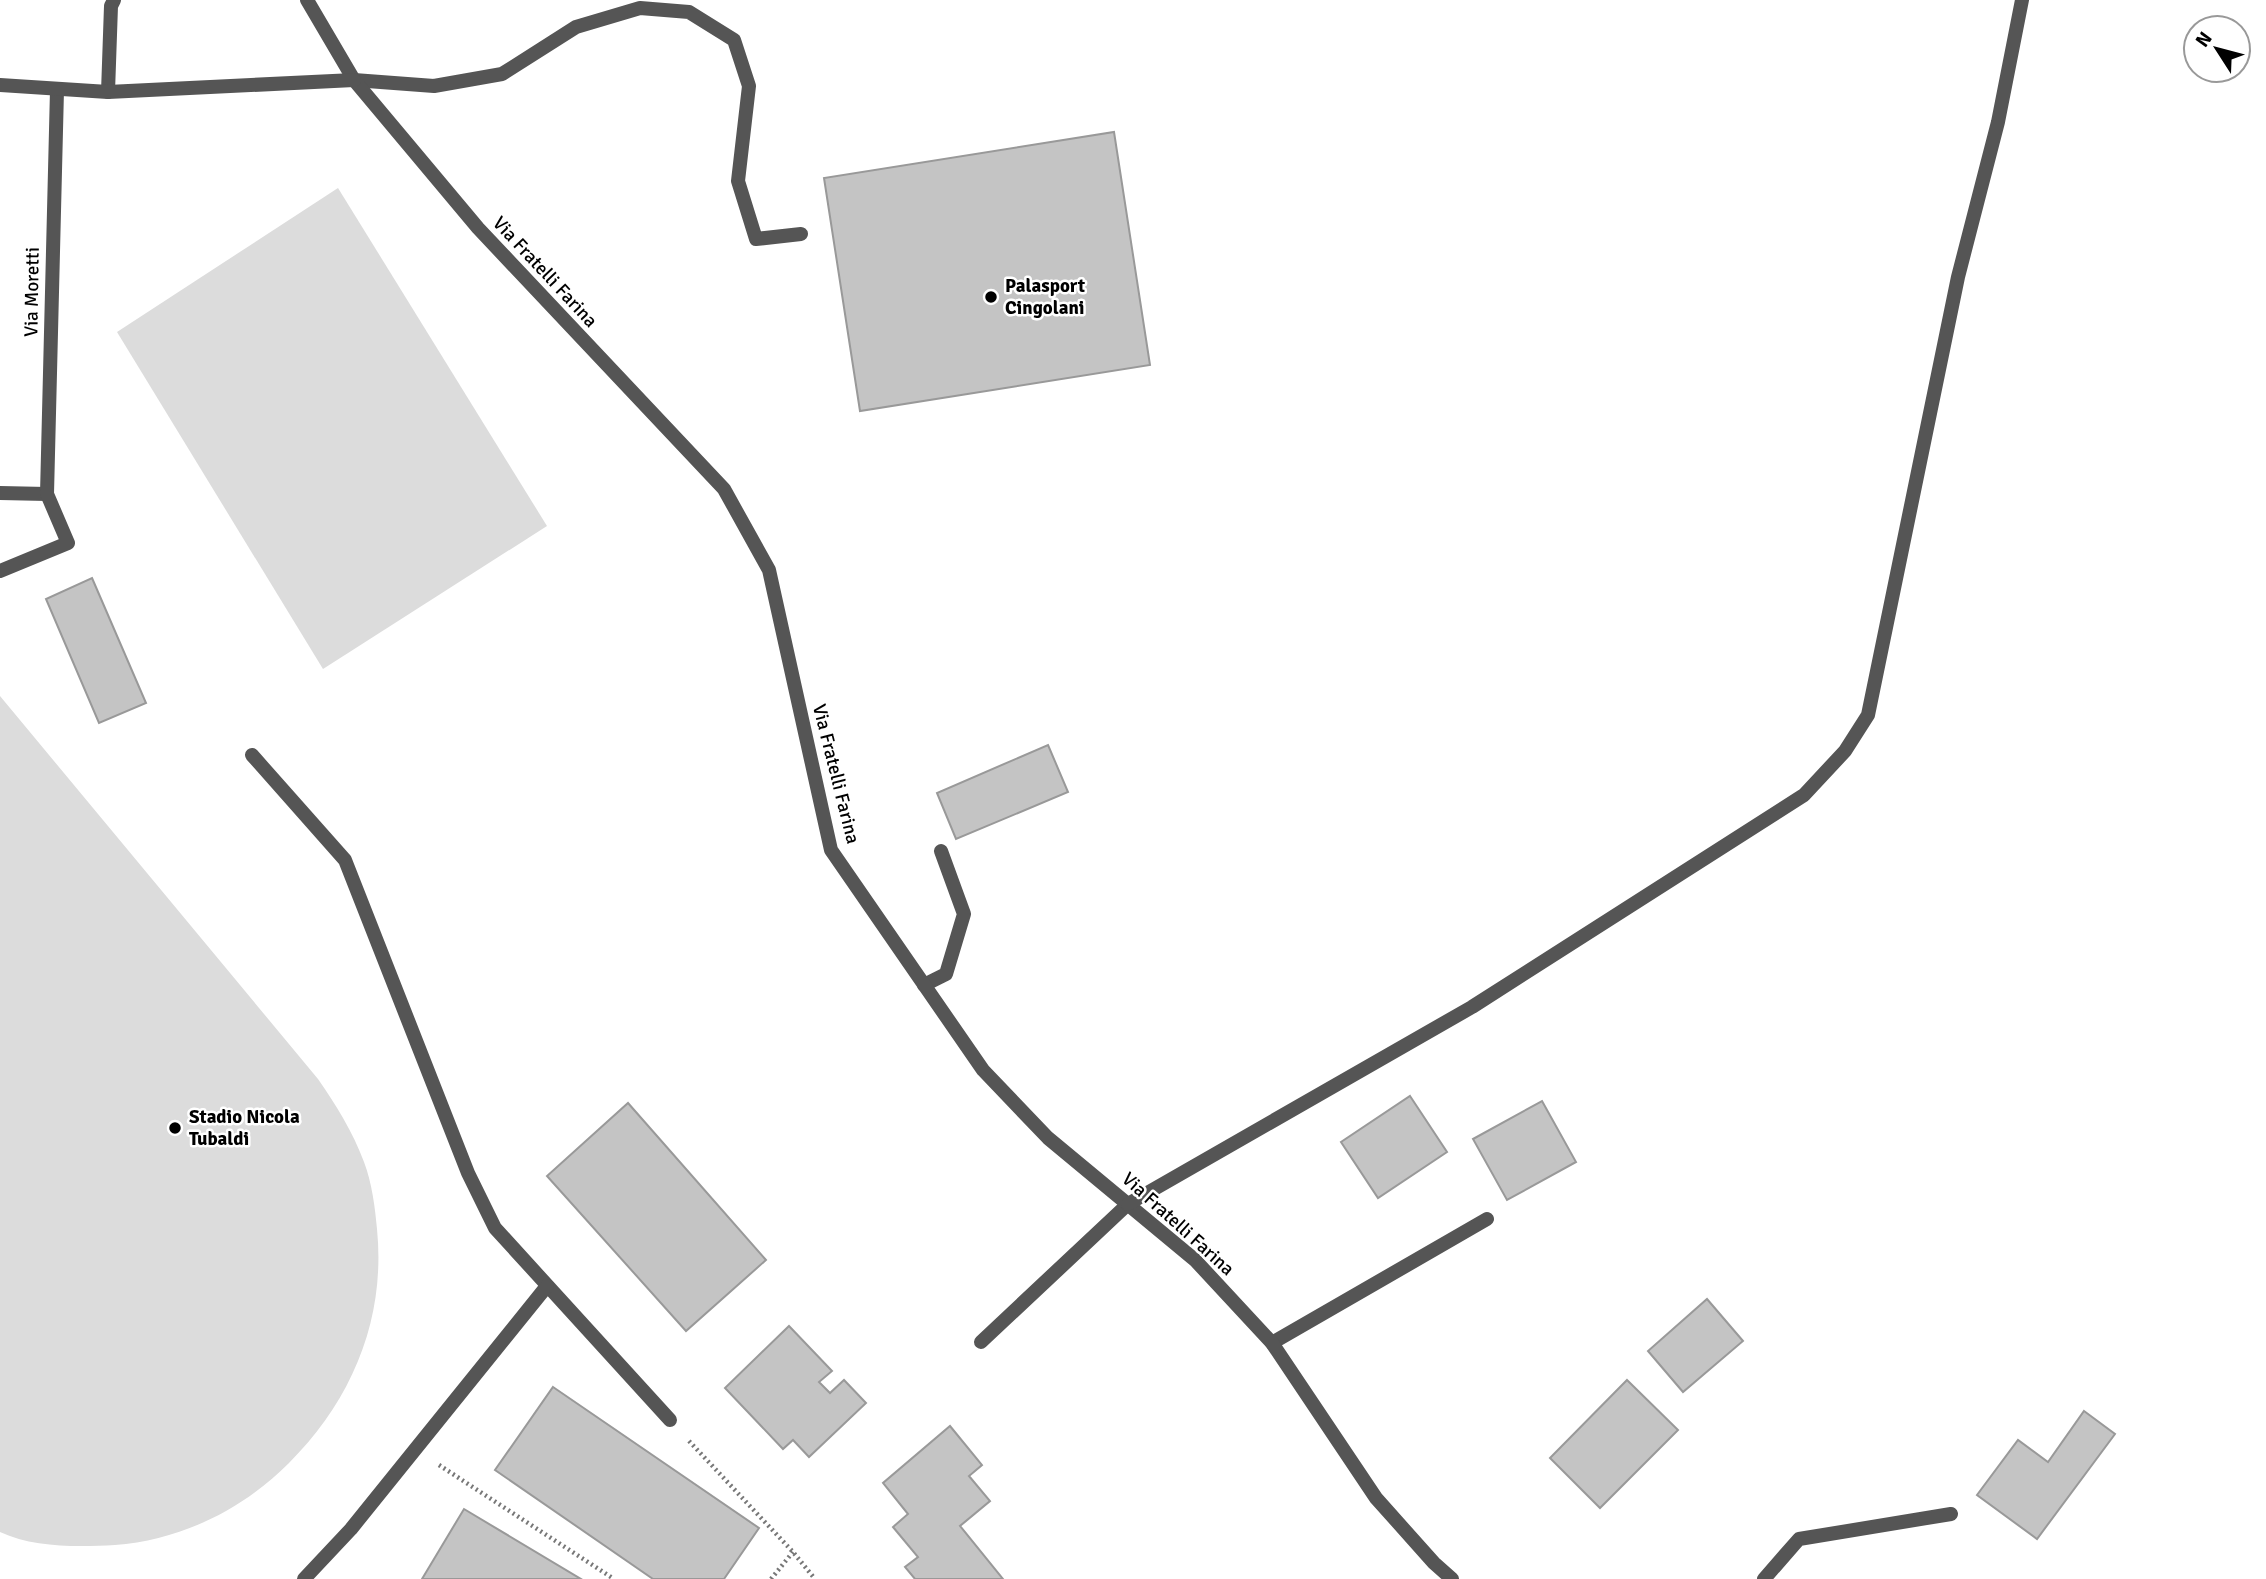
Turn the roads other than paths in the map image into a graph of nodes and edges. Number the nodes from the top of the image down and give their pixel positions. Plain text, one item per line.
1 (114, 0) edge
2 (307, 0) edge
3 (2022, 0) edge
4 (354, 80) junction
5 (0, 85) edge
6 (57, 90) junction
7 (108, 92) junction
8 (801, 234) dead end
9 (0, 493) edge
10 (47, 494) junction
11 (0, 571) edge
12 (252, 755) dead end
13 (941, 851) dead end
14 (924, 985) junction
15 (1128, 1204) junction
16 (1487, 1219) dead end
17 (547, 1286) junction
18 (981, 1342) dead end
19 (1272, 1343) junction
20 (670, 1420) road end
21 (1951, 1514) dead end
22 (303, 1579) edge
23 (1452, 1579) edge
24 (1764, 1579) edge

1 - 7 street
2 - 4 street, Via Fratelli Farina
3 - 15 street
4 - 7 street
4 - 8 street
4 - 14 street, Via Fratelli Farina
5 - 6 street
6 - 7 street
6 - 10 street, Via Moretti
9 - 10 street
10 - 11 street, Via Moretti
12 - 17 street
13 - 14 street
14 - 15 street, Via Fratelli Farina
15 - 18 street
15 - 19 street, Via Fratelli Farina
16 - 19 street
17 - 20 street
17 - 22 street
19 - 23 street, Via Fratelli Farina
21 - 24 street

